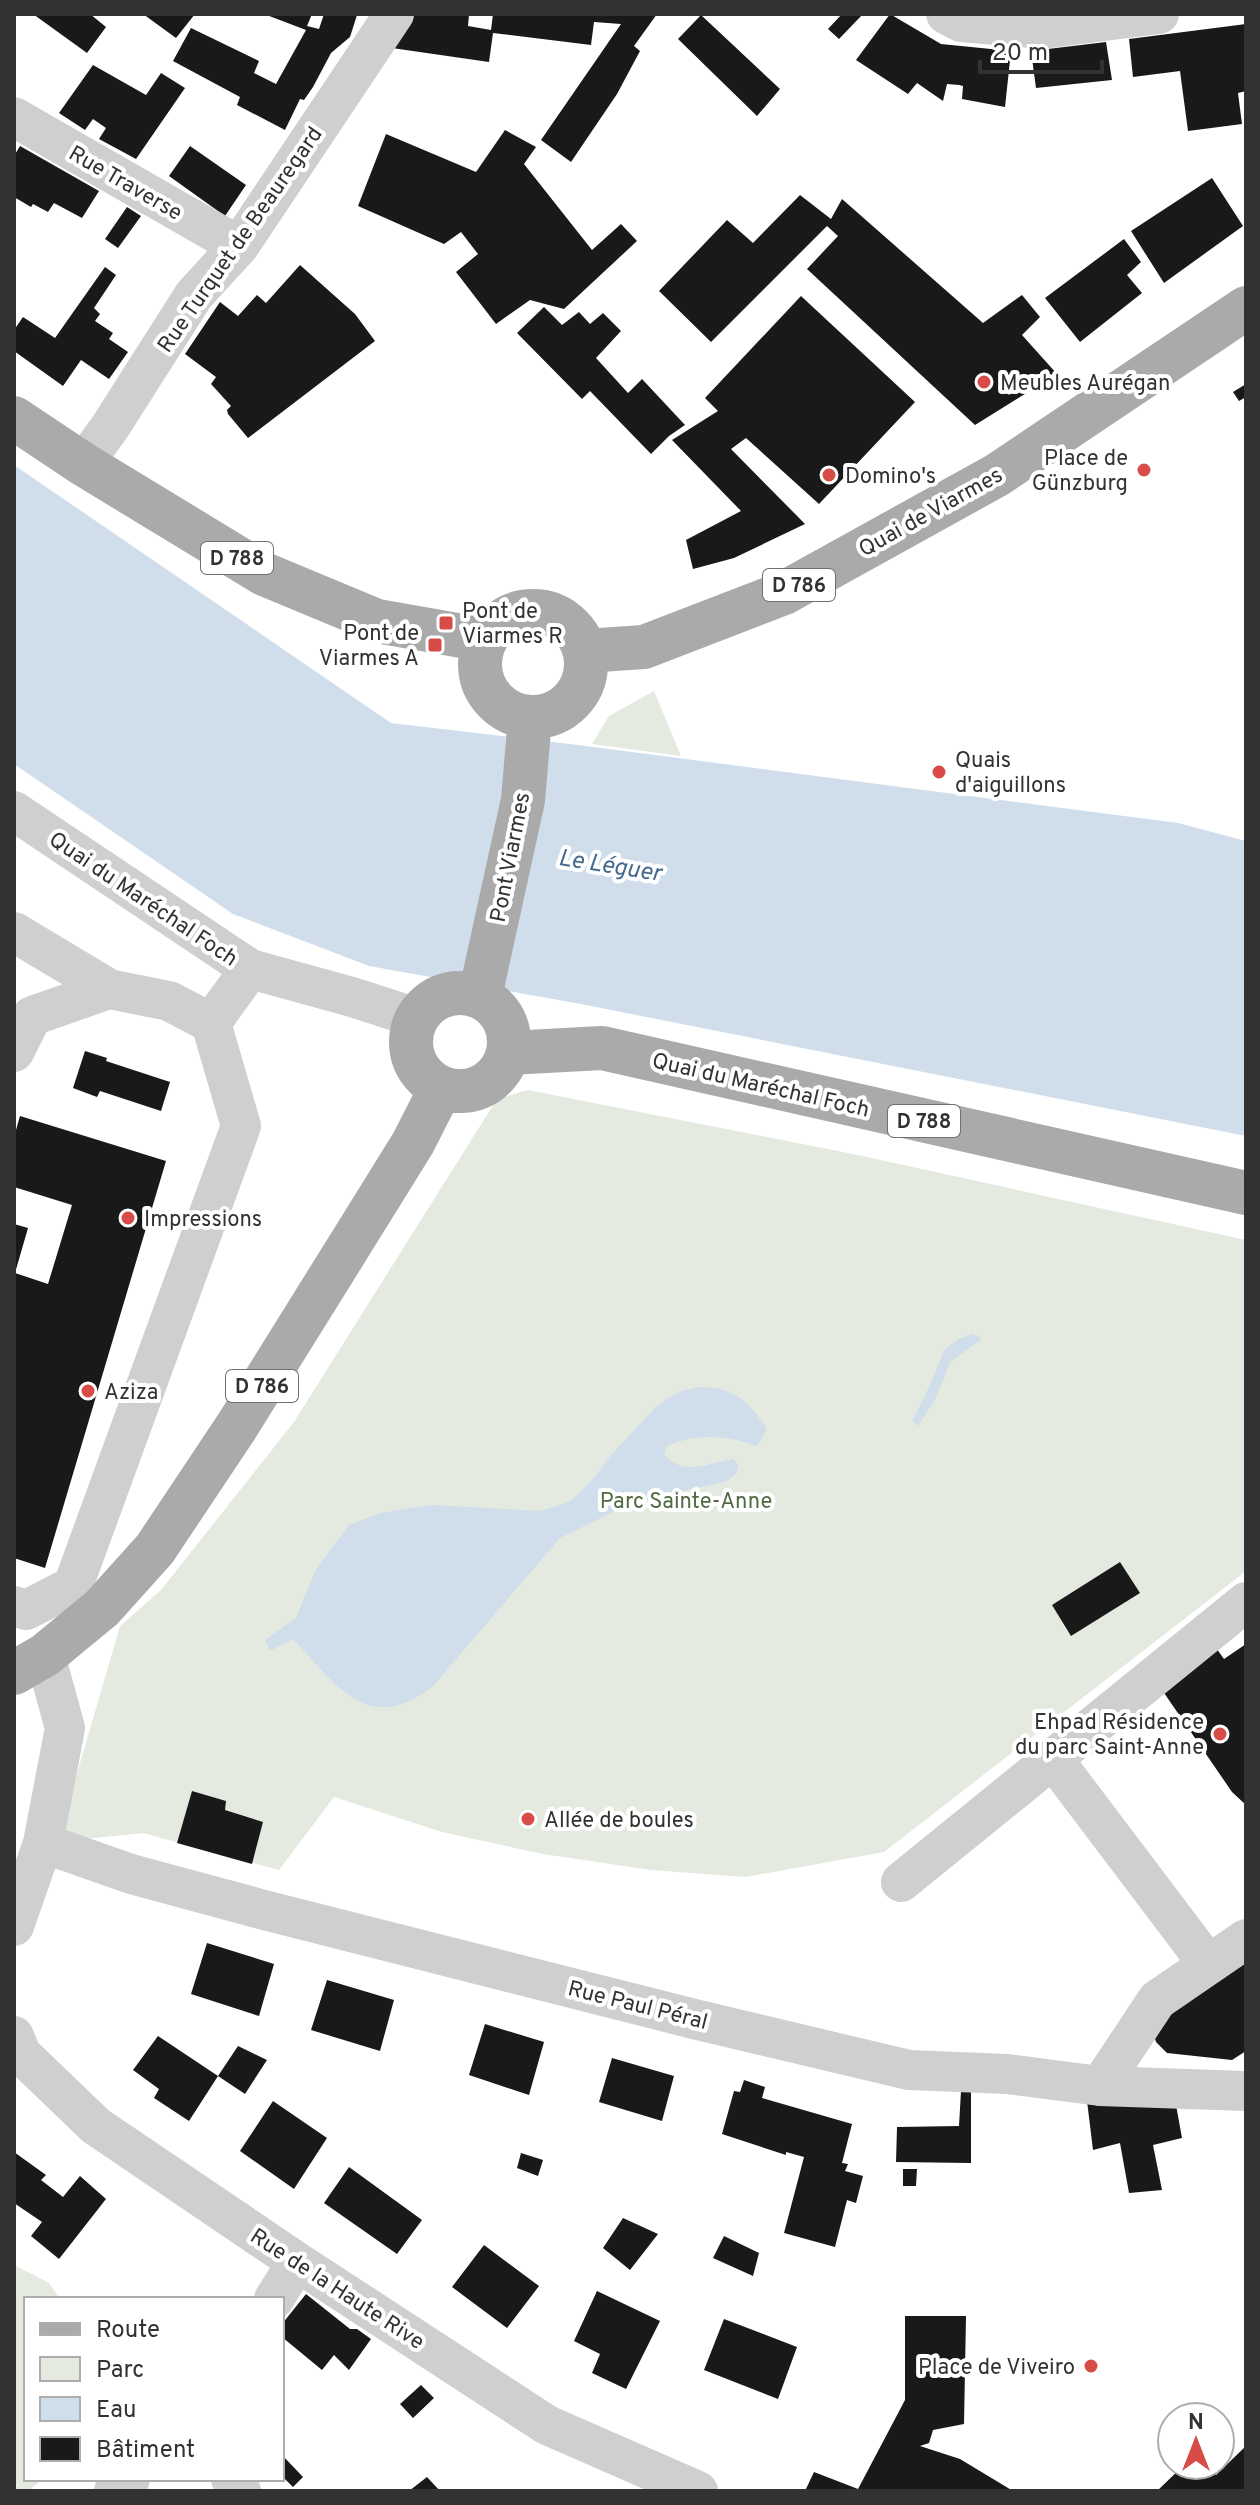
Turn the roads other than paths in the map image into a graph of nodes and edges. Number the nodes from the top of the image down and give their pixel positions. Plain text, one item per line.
1 (394, 14) edge
2 (946, 14) edge
3 (1159, 14) edge
4 (14, 117) edge
5 (239, 246) junction
6 (1246, 308) edge
7 (14, 418) edge
8 (83, 464) junction
9 (485, 640) junction
10 (585, 651) junction
11 (529, 725) junction
12 (14, 811) edge
13 (14, 932) edge
14 (250, 969) junction
15 (109, 989) junction
16 (480, 992) junction
17 (417, 1018) junction
18 (211, 1023) junction
19 (14, 1052) edge
20 (509, 1053) junction
21 (441, 1088) junction
22 (1246, 1193) edge
23 (1246, 1602) edge
24 (14, 1606) edge
25 (29, 1664) edge
26 (1053, 1759) junction
27 (43, 1843) junction
28 (901, 1882) dead end
29 (14, 1926) edge
30 (1246, 1939) edge
31 (1208, 1964) junction
32 (14, 2036) edge
33 (1100, 2086) junction
34 (1246, 2091) edge
35 (297, 2262) junction
36 (275, 2297) edge
37 (698, 2491) edge

1 - 5 street, Rue Turquet de Beauregard
2 - 3 street
4 - 5 street, Rue Traverse
5 - 8 street, Rue Turquet de Beauregard
6 - 10 main road, Quai de Viarmes / D 786
7 - 8 main road, D 788
8 - 9 main road, D 788
9 - 10 main road
9 - 11 main road
10 - 11 main road
11 - 16 main road, Pont Viarmes
12 - 14 street, Quai du Maréchal Foch
13 - 15 street
14 - 17 street, Quai du Maréchal Foch
14 - 18 street
15 - 18 street
15 - 19 street
16 - 17 main road
16 - 20 main road
17 - 21 main road
18 - 24 street
20 - 21 main road
20 - 22 main road, Quai du Maréchal Foch / D 788
21 - 25 main road, D 786
23 - 26 street
25 - 27 street
26 - 28 street
26 - 31 street
27 - 29 street
27 - 33 street, Rue Paul Péral
30 - 31 street
31 - 33 street
32 - 35 street, Rue de la Haute Rive
33 - 34 street, Rue Paul Péral
35 - 36 street
35 - 37 street, Rue de la Haute Rive

